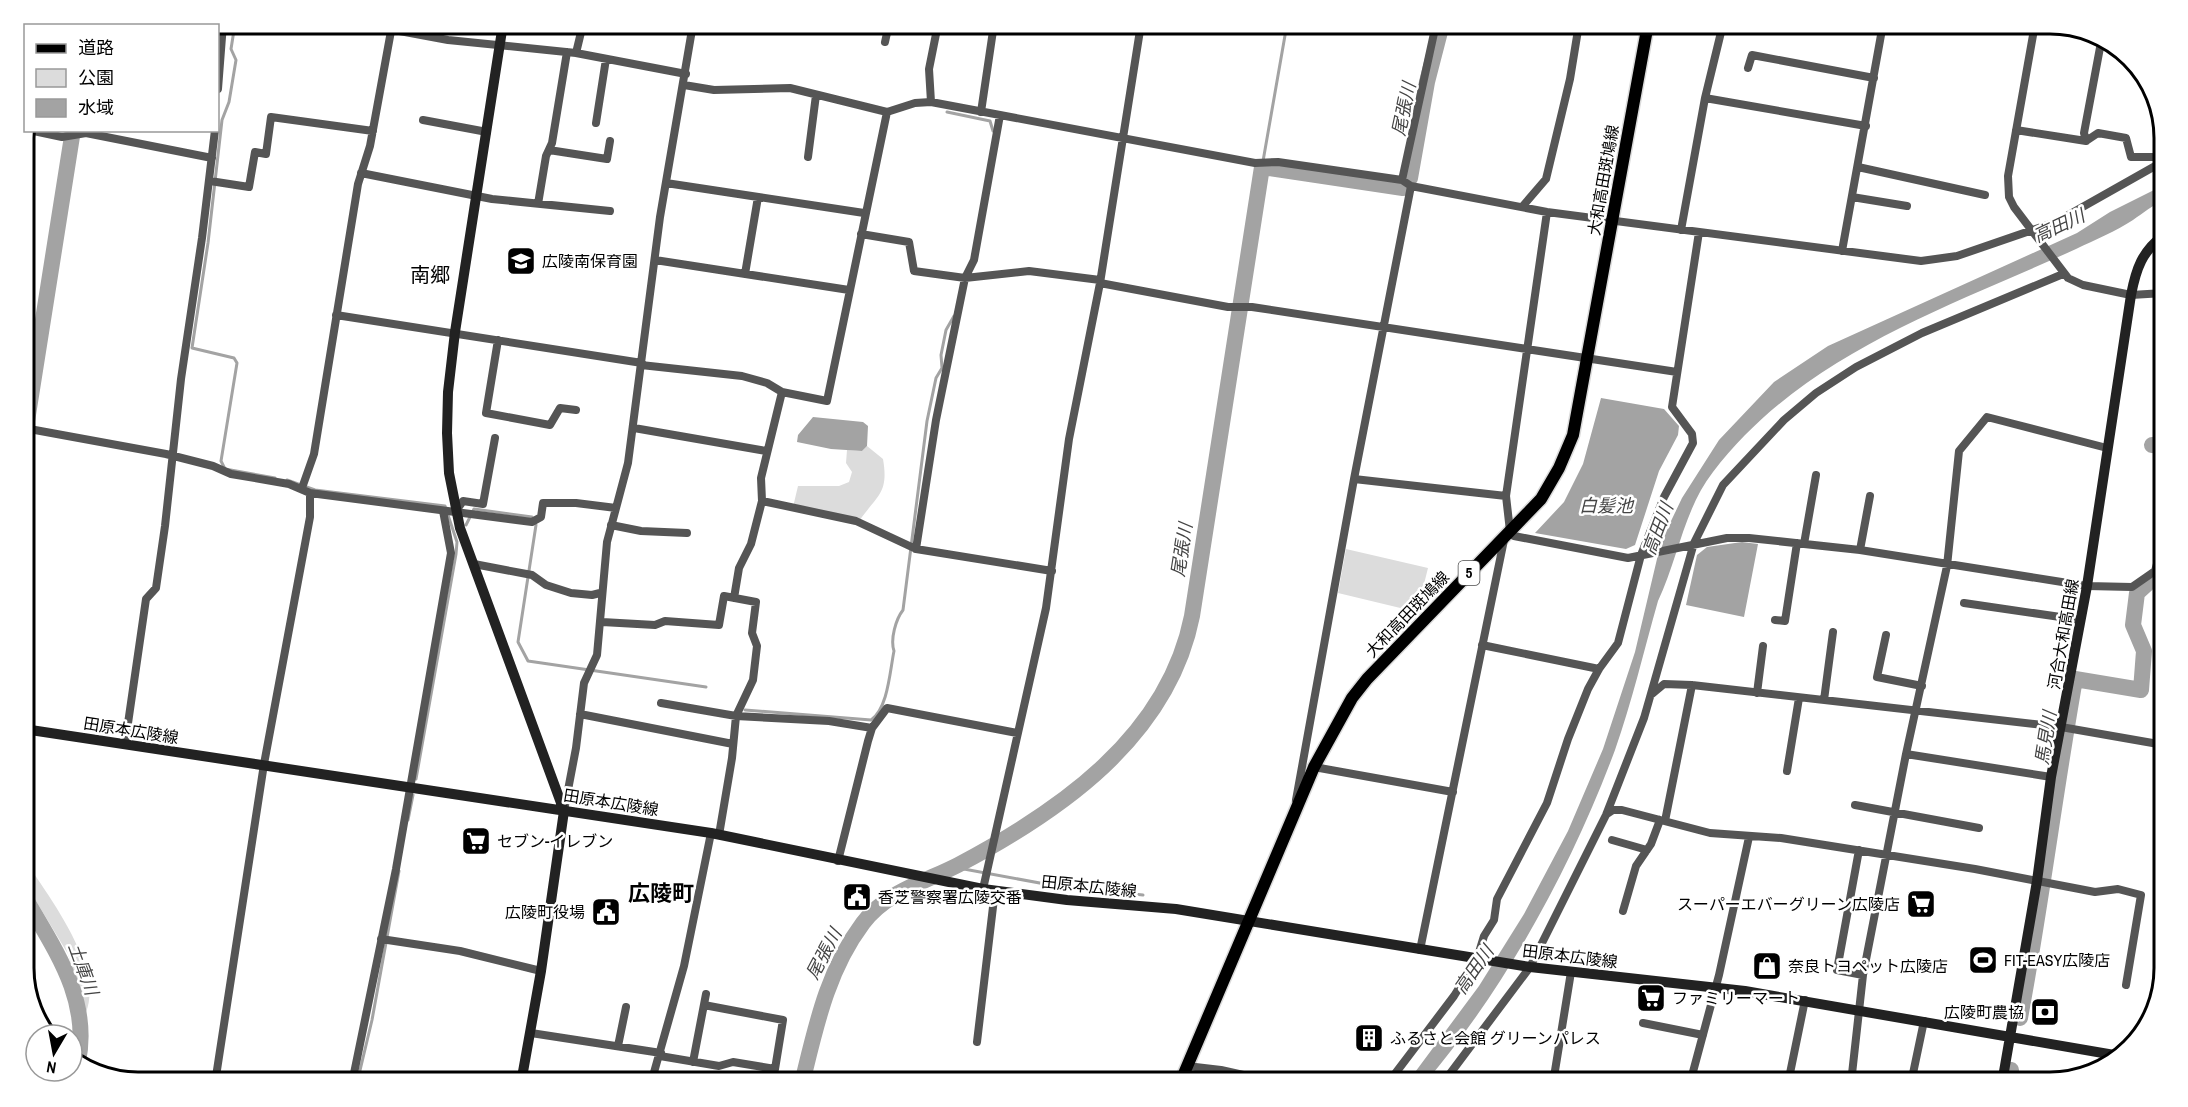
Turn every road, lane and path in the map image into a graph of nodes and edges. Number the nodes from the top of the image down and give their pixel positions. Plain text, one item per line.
1 (222, 34) edge
2 (390, 34) edge
3 (414, 34) edge
4 (502, 34) edge
5 (581, 34) edge
6 (692, 34) edge
7 (887, 34) edge
8 (936, 34) edge
9 (993, 34) edge
10 (1139, 34) edge
11 (1434, 34) edge
12 (1577, 34) edge
13 (1646, 34) edge
14 (1721, 34) edge
15 (1881, 34) edge
16 (2033, 34) edge
17 (885, 42) dead end
18 (500, 45) junction
19 (2100, 48) edge
20 (567, 52) junction
21 (576, 53) junction
22 (606, 59) junction
23 (1748, 68) dead end
24 (686, 74) junction
25 (219, 76) edge
26 (1874, 78) junction
27 (684, 85) junction
28 (816, 95) junction
29 (1705, 98) junction
30 (931, 102) junction
31 (887, 111) junction
32 (981, 112) junction
33 (1000, 116) junction
34 (423, 120) dead end
35 (596, 123) dead end
36 (1866, 126) junction
37 (2016, 130) junction
38 (373, 131) junction
39 (37, 132) edge
40 (215, 132) edge
41 (486, 132) junction
42 (1121, 139) junction
43 (610, 141) dead end
44 (2086, 141) junction
45 (549, 150) junction
46 (808, 157) dead end
47 (213, 158) junction
48 (2153, 159) edge
49 (2153, 165) edge
50 (1858, 167) junction
51 (361, 173) junction
52 (210, 182) junction
53 (666, 183) junction
54 (1406, 183) junction
55 (1986, 195) dead end
56 (476, 197) junction
57 (758, 197) junction
58 (1852, 197) junction
59 (538, 204) junction
60 (1907, 206) dead end
61 (1522, 207) junction
62 (610, 211) dead end
63 (1548, 212) junction
64 (864, 213) junction
65 (1612, 221) junction
66 (1681, 230) junction
67 (1699, 232) junction
68 (2032, 233) junction
69 (861, 234) junction
70 (2153, 244) edge
71 (1842, 251) junction
72 (655, 260) junction
73 (2061, 272) junction
74 (745, 274) junction
75 (965, 278) junction
76 (1100, 281) junction
77 (849, 290) junction
78 (2153, 294) edge
79 (2131, 295) junction
80 (336, 315) junction
81 (1383, 327) junction
82 (455, 332) junction
83 (498, 340) junction
84 (1527, 350) junction
85 (1587, 359) junction
86 (641, 364) junction
87 (1677, 372) junction
88 (782, 392) junction
89 (576, 410) dead end
90 (634, 428) junction
91 (35, 430) edge
92 (495, 438) dead end
93 (2107, 448) junction
94 (766, 451) junction
95 (173, 456) junction
96 (1816, 474) dead end
97 (1354, 479) junction
98 (303, 485) junction
99 (310, 492) junction
100 (1506, 496) junction
101 (1870, 496) dead end
102 (767, 502) dead end
103 (616, 508) junction
104 (450, 511) junction
105 (611, 525) junction
106 (687, 533) dead end
107 (1507, 534) junction
108 (1801, 543) junction
109 (1689, 544) junction
110 (916, 549) junction
111 (1860, 550) junction
112 (1644, 554) junction
113 (474, 564) junction
114 (1947, 566) junction
115 (1052, 571) junction
116 (2154, 573) edge
117 (2087, 586) junction
118 (600, 593) junction
119 (734, 598) junction
120 (1964, 603) dead end
121 (1775, 620) dead end
122 (2081, 620) junction
123 (602, 622) junction
124 (1833, 632) dead end
125 (1886, 635) dead end
126 (1482, 645) junction
127 (1763, 646) dead end
128 (1599, 669) junction
129 (1692, 685) junction
130 (1922, 686) junction
131 (1756, 693) junction
132 (1651, 695) junction
133 (1799, 698) junction
134 (1824, 700) junction
135 (661, 703) dead end
136 (1915, 711) junction
137 (580, 714) junction
138 (736, 716) junction
139 (872, 728) junction
140 (2066, 728) junction
141 (35, 731) edge
142 (1017, 733) junction
143 (2154, 743) edge
144 (125, 744) junction
145 (733, 744) junction
146 (1906, 754) junction
147 (264, 764) junction
148 (1314, 767) junction
149 (1787, 771) dead end
150 (2052, 777) junction
151 (411, 787) junction
152 (1453, 792) junction
153 (1855, 806) dead end
154 (564, 811) junction
155 (1896, 812) junction
156 (1294, 813) junction
157 (1606, 815) junction
158 (1663, 820) junction
159 (1979, 828) dead end
160 (715, 834) junction
161 (1749, 837) junction
162 (1612, 840) dead end
163 (1647, 850) junction
164 (1859, 850) junction
165 (1887, 856) junction
166 (838, 861) junction
167 (985, 879) junction
168 (2042, 882) junction
169 (995, 890) junction
170 (1623, 911) dead end
171 (1247, 920) junction
172 (381, 939) junction
173 (1420, 950) junction
174 (1480, 959) junction
175 (1527, 966) junction
176 (541, 971) junction
177 (1571, 972) junction
178 (1863, 975) junction
179 (2126, 985) dead end
180 (1716, 986) junction
181 (706, 994) dead end
182 (1805, 1000) junction
183 (704, 1005) junction
184 (626, 1007) dead end
185 (1859, 1009) junction
186 (1924, 1021) junction
187 (1643, 1023) dead end
188 (531, 1033) junction
189 (1702, 1035) junction
190 (2010, 1036) junction
191 (977, 1042) dead end
192 (618, 1046) junction
193 (661, 1054) junction
194 (2108, 1054) edge
195 (693, 1062) junction
196 (1187, 1066) junction
197 (217, 1072) edge
198 (354, 1072) edge
199 (523, 1072) edge
200 (655, 1072) edge
201 (1185, 1072) edge
202 (1230, 1072) edge
203 (1396, 1072) edge
204 (1451, 1072) edge
205 (1555, 1072) edge
206 (1693, 1072) edge
207 (1790, 1072) edge
208 (1852, 1072) edge
209 (1913, 1072) edge
210 (2004, 1072) edge

1 - 25 street
2 - 38 street
3 - 18 street
4 - 18 main road
5 - 21 street
6 - 24 street
7 - 17 street
8 - 30 street
9 - 32 street
10 - 42 street
11 - 54 street
12 - 61 street
13 - 65 main road, 大和高田斑鳩線 / 5
14 - 29 street
15 - 26 street
16 - 37 street
18 - 20 street
18 - 41 main road
19 - 44 street
20 - 21 street
20 - 45 street
21 - 22 street
22 - 24 street
22 - 35 street
23 - 26 street
24 - 27 street
26 - 36 street
27 - 28 street
27 - 53 street
28 - 31 street
28 - 46 street
29 - 36 street
29 - 66 street
30 - 31 street
30 - 32 street
31 - 64 street
32 - 33 street
33 - 42 street
33 - 75 street
34 - 41 street
36 - 50 street
37 - 44 street
37 - 68 street
38 - 51 street
38 - 52 street
39 - 47 street
40 - 47 street
41 - 56 main road
42 - 54 street
42 - 76 street
43 - 45 street
44 - 48 street
45 - 59 street
47 - 52 street
49 - 68 street
50 - 55 street
50 - 58 street
51 - 56 street
51 - 80 street
52 - 95 street
53 - 57 street
53 - 72 street
54 - 61 street
54 - 81 street
56 - 59 street
56 - 82 main road
57 - 64 street
57 - 74 street
58 - 60 street
58 - 71 street
59 - 62 street
61 - 63 street
63 - 65 street
63 - 84 street
64 - 69 street
65 - 66 street
65 - 85 main road, 大和高田斑鳩線 / 5
66 - 67 street
67 - 71 street
67 - 87 street
68 - 71 street
68 - 73 street
69 - 75 street
69 - 77 street
70 - 79 main road, 河合大和高田線
72 - 74 street
72 - 86 street
73 - 79 street
73 - 109 street
74 - 77 street
75 - 76 street
75 - 110 street
76 - 81 street
76 - 115 street
77 - 88 street
78 - 79 street
79 - 93 main road, 河合大和高田線
80 - 82 street
80 - 98 street
81 - 84 street
81 - 97 street
82 - 83 street
82 - 104 main road
83 - 86 street
83 - 89 street
84 - 85 street
84 - 100 street
85 - 87 street
85 - 107 main road, 大和高田斑鳩線 / 5
86 - 88 street
86 - 90 street
87 - 112 street
88 - 94 street
90 - 94 street
90 - 103 street
91 - 95 street
92 - 104 street
93 - 114 street
93 - 117 main road, 河合大和高田線
94 - 119 street
95 - 98 street
95 - 144 street
96 - 108 street
97 - 100 street
97 - 156 street
98 - 99 street
99 - 104 street
99 - 147 street
100 - 107 street
101 - 111 street
102 - 110 street
103 - 104 street
103 - 105 street
104 - 113 main road
104 - 151 street
105 - 106 street
105 - 118 street
107 - 112 street
107 - 126 street
107 - 148 main road, 大和高田斑鳩線 / 5
108 - 109 street
108 - 111 street
108 - 121 street
109 - 112 street
109 - 132 street
110 - 115 street
111 - 114 street
112 - 128 street
113 - 118 street
113 - 154 main road
114 - 117 street
114 - 130 street
115 - 142 street
116 - 117 street
117 - 122 main road, 河合大和高田線
118 - 123 street
119 - 123 street
119 - 138 street
120 - 122 street
122 - 140 main road, 河合大和高田線
123 - 137 street
124 - 134 street
125 - 130 street
126 - 128 street
126 - 152 street
127 - 131 street
128 - 174 street
129 - 131 street
129 - 132 street
129 - 158 street
130 - 136 street
131 - 133 street
132 - 157 street
133 - 134 street
133 - 149 street
134 - 136 street
135 - 138 street
136 - 140 street
136 - 146 street
137 - 145 street
137 - 154 street
138 - 139 street
138 - 145 street
139 - 142 street
139 - 166 street
140 - 143 street
140 - 150 main road, 河合大和高田線
141 - 144 main road, 田原本広陵線
142 - 167 street
144 - 147 main road, 田原本広陵線
145 - 160 street
146 - 150 street
146 - 155 street
147 - 151 main road, 田原本広陵線
147 - 197 street
148 - 152 street
148 - 156 main road, 大和高田斑鳩線 / 5
150 - 168 main road, 河合大和高田線
151 - 154 main road, 田原本広陵線
151 - 172 street
152 - 173 street
153 - 155 street
154 - 160 main road, 田原本広陵線
154 - 176 main road
155 - 159 street
155 - 165 street
156 - 171 main road, 大和高田斑鳩線 / 5
157 - 158 street
157 - 175 street
158 - 161 street
158 - 163 street
160 - 166 main road, 田原本広陵線
160 - 193 street
161 - 164 street
161 - 180 street
162 - 163 street
163 - 170 street
164 - 165 street
164 - 178 street
165 - 168 street
165 - 178 street
166 - 167 main road, 田原本広陵線
167 - 169 main road, 田原本広陵線
168 - 179 street
168 - 190 main road, 河合大和高田線
169 - 171 main road, 田原本広陵線
169 - 191 street
171 - 173 main road, 田原本広陵線
171 - 196 main road, 大和高田斑鳩線 / 5
172 - 176 street
172 - 198 street
173 - 174 main road, 田原本広陵線
174 - 175 main road, 田原本広陵線
174 - 203 street
175 - 177 main road, 田原本広陵線
175 - 204 street
176 - 188 main road
177 - 180 main road, 田原本広陵線
177 - 205 street
178 - 185 street
180 - 182 main road, 田原本広陵線
180 - 189 street
181 - 183 street
182 - 185 main road, 田原本広陵線
182 - 207 street
183 - 195 street
183 - 195 street
184 - 192 street
185 - 186 main road, 田原本広陵線
185 - 208 street
186 - 190 main road, 田原本広陵線
186 - 209 street
187 - 189 street
188 - 192 street
188 - 199 main road
189 - 206 street
190 - 194 main road, 田原本広陵線
190 - 210 main road, 河合大和高田線
192 - 193 street
193 - 195 street
193 - 200 street
196 - 201 main road, 大和高田斑鳩線 / 5
196 - 202 street

